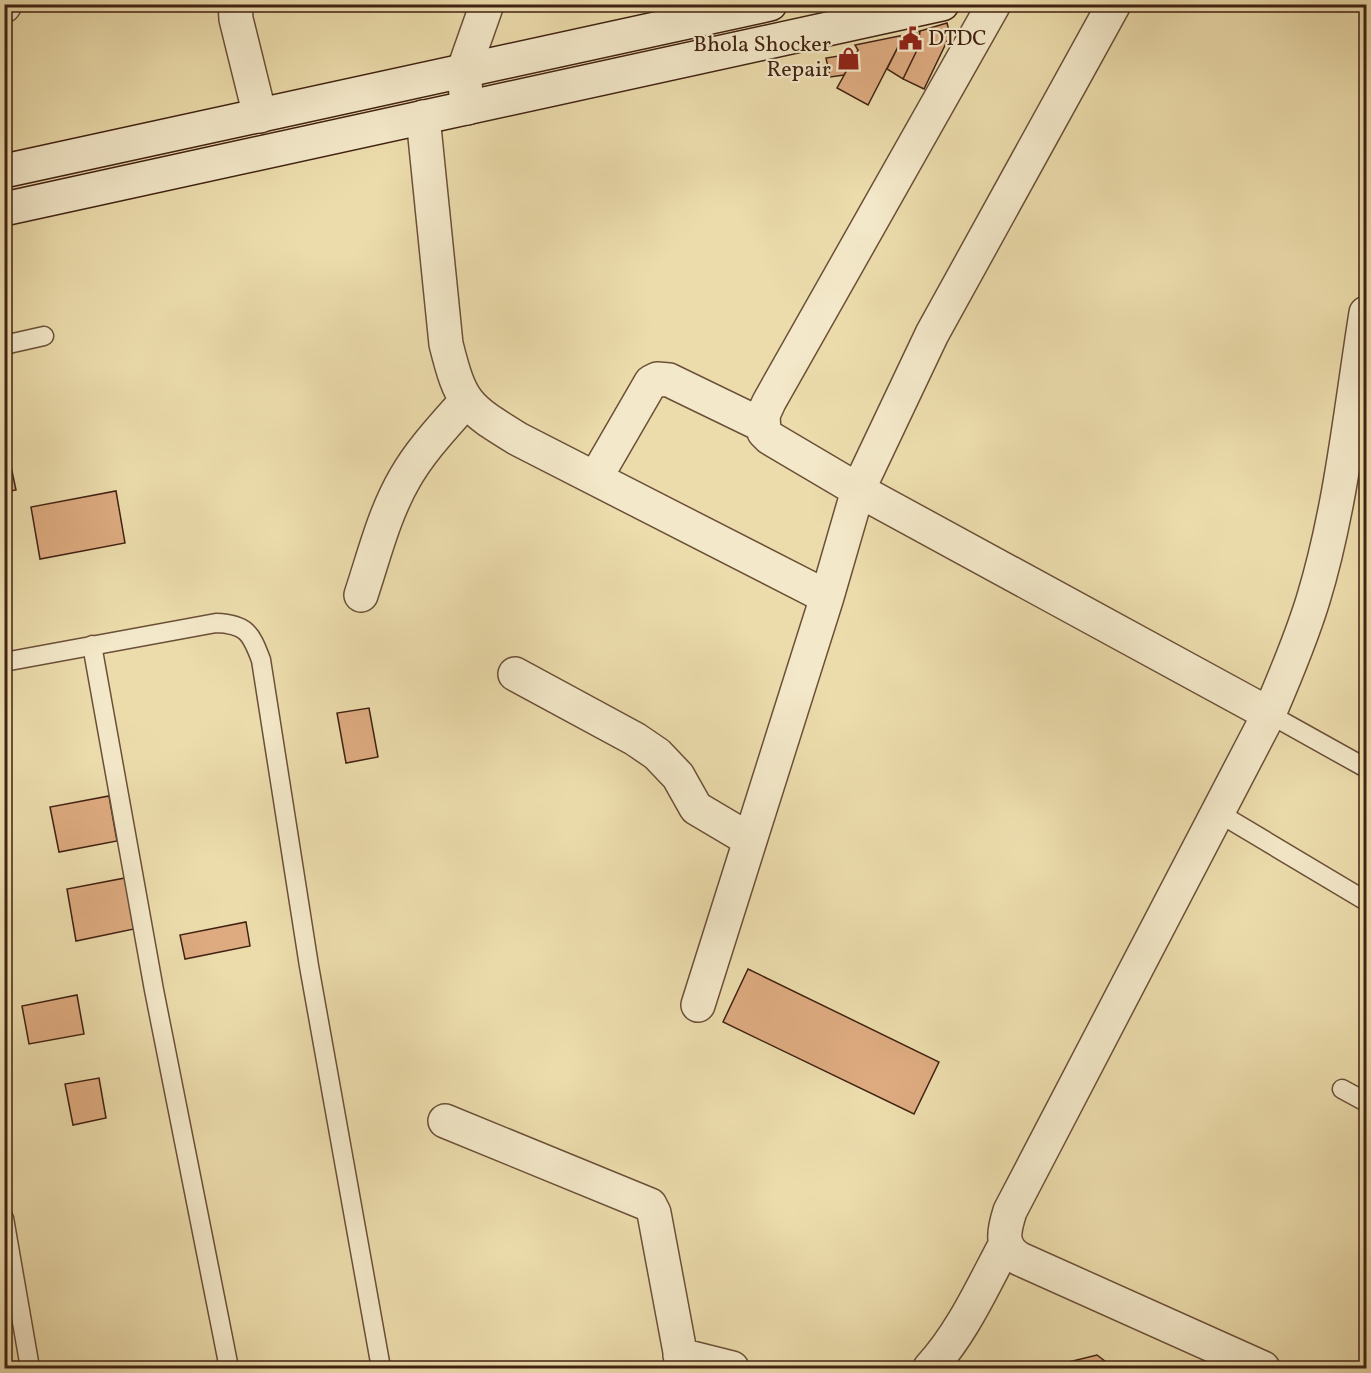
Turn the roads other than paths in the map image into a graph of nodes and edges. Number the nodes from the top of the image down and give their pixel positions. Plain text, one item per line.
1 (235, 4) edge
2 (487, 4) edge
3 (770, 4) edge
4 (942, 4) edge
5 (994, 4) edge
6 (1113, 4) edge
7 (877, 11) edge
8 (464, 69) junction
9 (468, 108) junction
10 (260, 116) junction
11 (423, 117) junction
12 (4, 171) edge
13 (4, 209) edge
14 (1366, 313) edge
15 (44, 336) dead end
16 (4, 345) edge
17 (465, 402) junction
18 (762, 425) junction
19 (596, 477) junction
20 (858, 490) junction
21 (361, 595) dead end
22 (827, 597) junction
23 (92, 645) junction
24 (4, 662) edge
25 (515, 674) dead end
26 (1269, 714) junction
27 (1366, 768) edge
28 (1217, 812) junction
29 (750, 840) junction
30 (1366, 901) edge
31 (698, 1005) dead end
32 (1342, 1089) dead end
33 (1366, 1102) edge
34 (445, 1121) dead end
35 (4, 1218) edge
36 (1005, 1245) junction
37 (681, 1362) edge
38 (30, 1368) edge
39 (229, 1368) edge
40 (381, 1368) edge
41 (732, 1368) edge
42 (930, 1368) edge
43 (1263, 1368) edge

1 - 10 street
2 - 8 street
3 - 8 street
4 - 7 street
5 - 18 street
6 - 20 street
7 - 9 street
8 - 9 street
8 - 10 street
9 - 11 street
10 - 12 street
11 - 13 street
11 - 17 street
14 - 26 street
15 - 16 lane
17 - 19 street
17 - 21 street
18 - 19 street
18 - 20 street
19 - 22 street
20 - 22 street
20 - 26 street
22 - 29 street
23 - 24 lane
23 - 39 lane
23 - 40 lane
25 - 29 street
26 - 27 lane
26 - 28 street
28 - 30 lane
28 - 36 street
29 - 31 street
32 - 33 lane
34 - 37 street
35 - 38 lane
36 - 42 street
36 - 43 street
37 - 41 street

